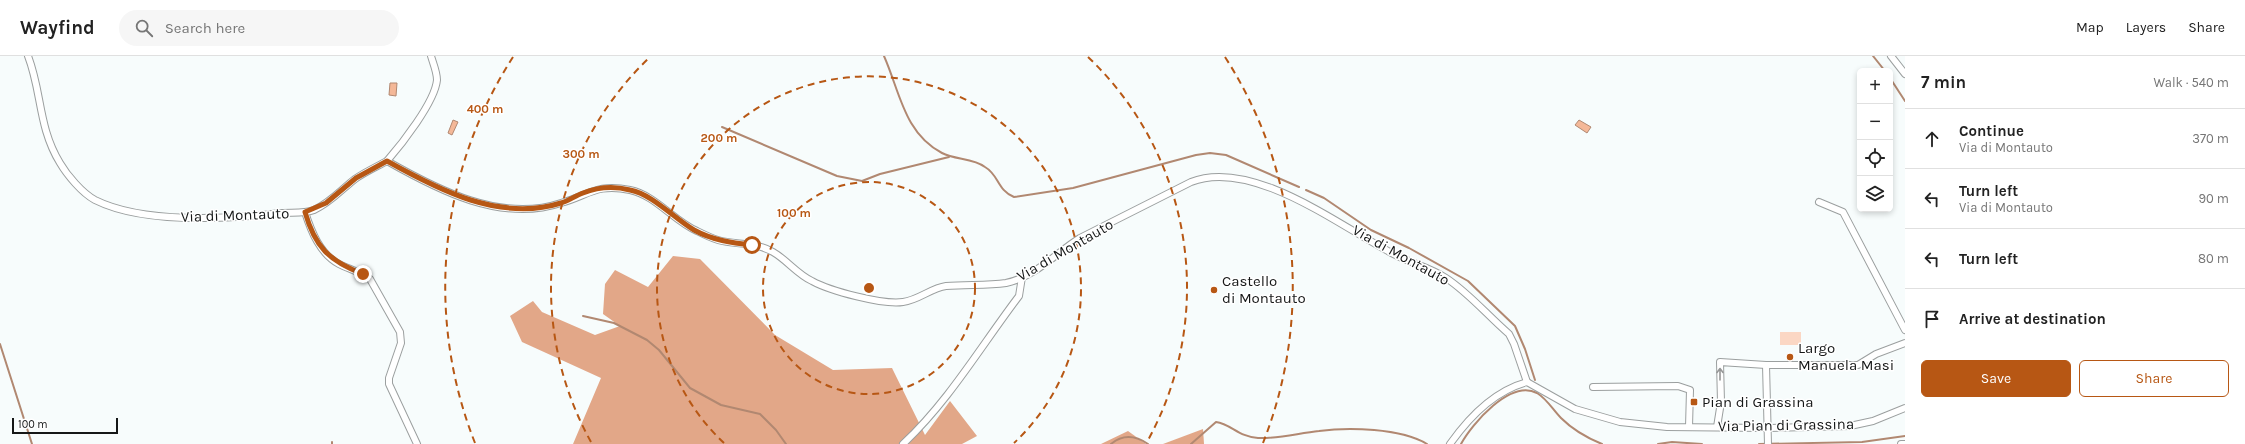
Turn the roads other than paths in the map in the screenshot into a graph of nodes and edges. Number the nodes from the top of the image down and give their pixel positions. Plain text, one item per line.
1 (28, 56) edge
2 (431, 56) edge
3 (1891, 56) edge
4 (1905, 74) edge
5 (387, 161) junction
6 (1819, 202) dead end
7 (305, 212) junction
8 (1022, 277) dead end
9 (1905, 330) edge
10 (1905, 343) edge
11 (1766, 365) junction
12 (1527, 382) junction
13 (1592, 387) dead end
14 (1905, 408) edge
15 (1689, 427) junction
16 (1717, 427) junction
17 (1768, 428) junction
18 (1768, 442) edge
19 (417, 444) edge
20 (903, 444) edge
21 (1450, 444) edge
22 (1901, 444) edge
23 (1905, 444) edge

1 - 7 street, Via di Montauto
2 - 5 street
3 - 4 street
5 - 7 street, Via di Montauto
5 - 12 street, Via di Montauto
6 - 9 street
7 - 19 street
8 - 20 street
10 - 11 street
16 -> 11 street
11 - 17 street
12 - 15 street, Via Pian di Grassina
12 - 21 street
13 - 15 street
14 - 17 street, Via Pian di Grassina
15 - 16 street, Via Pian di Grassina
16 - 17 street, Via Pian di Grassina
17 - 18 street
22 - 23 street

